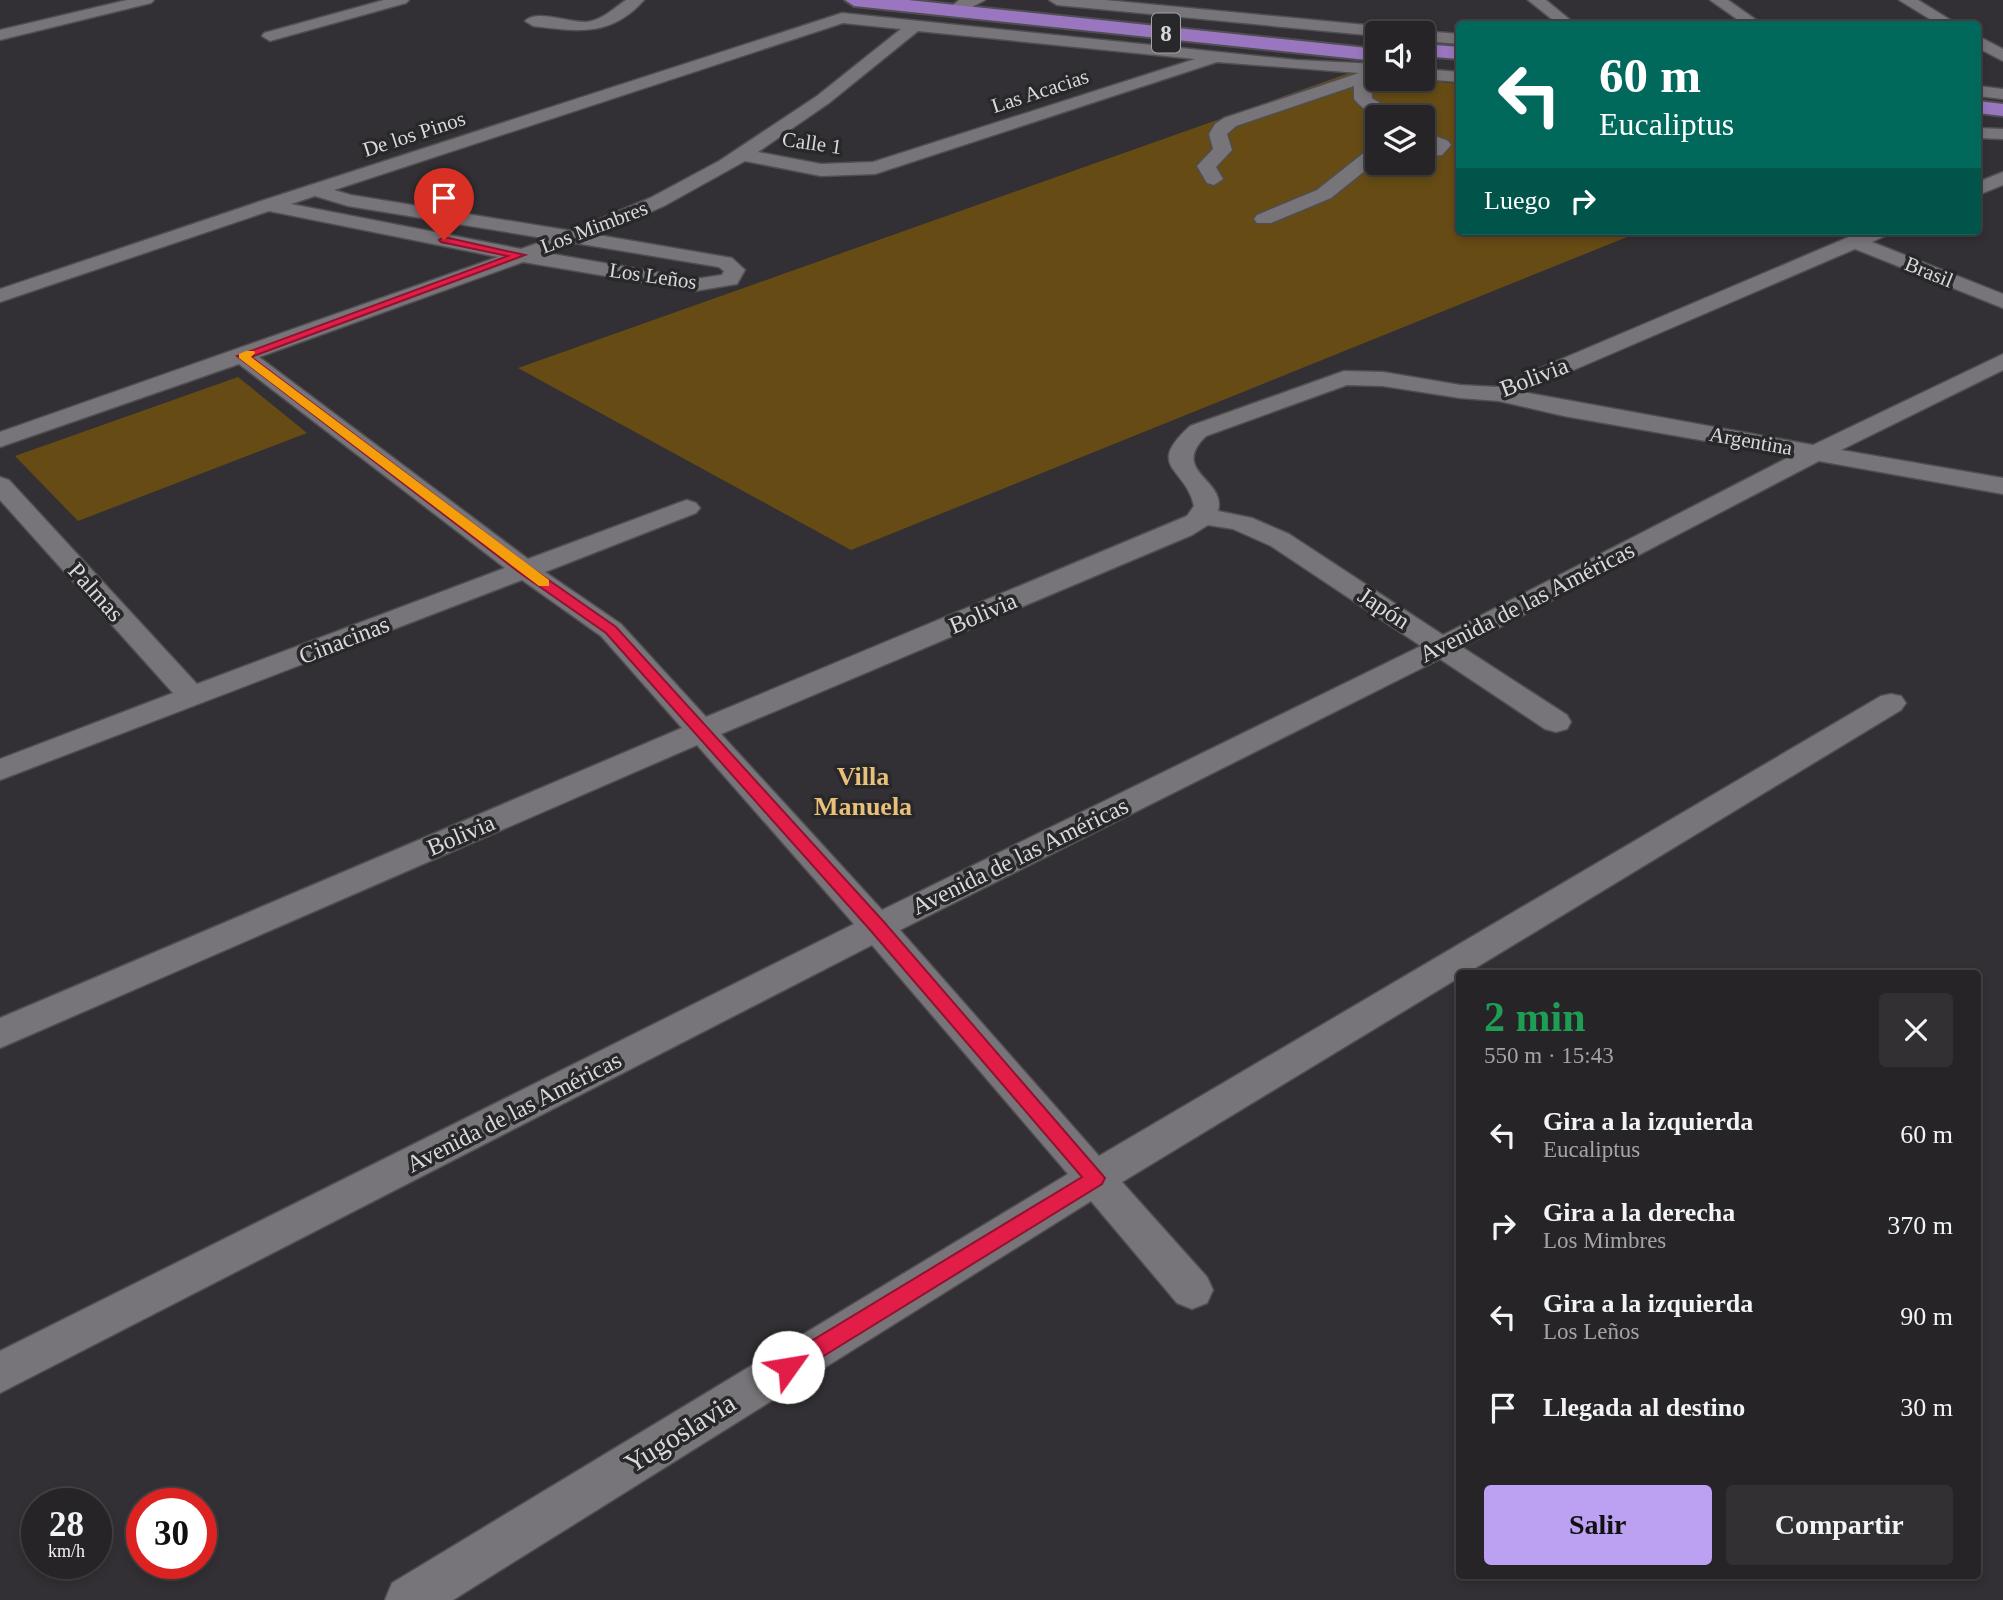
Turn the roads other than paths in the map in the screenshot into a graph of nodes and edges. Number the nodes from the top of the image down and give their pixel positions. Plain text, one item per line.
1 (146, 0) edge
2 (401, 0) edge
3 (636, 0) edge
4 (855, 0) edge
5 (1057, 0) edge
6 (1536, 0) edge
7 (1718, 0) edge
8 (1907, 0) edge
9 (965, 5) edge
10 (1112, 11) junction
11 (533, 21) dead end
12 (1563, 21) edge
13 (1750, 21) edge
14 (1945, 21) edge
15 (1232, 23) junction
16 (914, 26) junction
17 (958, 31) junction
18 (1365, 31) edge
19 (0, 35) edge
20 (270, 36) dead end
21 (1435, 37) edge
22 (1456, 39) edge
23 (1365, 43) edge
24 (1981, 43) edge
25 (1435, 51) edge
26 (1456, 53) edge
27 (1365, 54) edge
28 (2003, 56) edge
29 (1219, 57) junction
30 (1435, 61) edge
31 (1456, 64) edge
32 (1365, 72) edge
33 (1435, 75) edge
34 (1365, 76) edge
35 (1456, 78) edge
36 (1366, 91) edge
37 (1981, 91) edge
38 (2003, 94) edge
39 (1370, 105) edge
40 (1981, 107) edge
41 (2003, 110) edge
42 (1981, 118) edge
43 (2003, 121) edge
44 (1981, 133) edge
45 (2003, 134) edge
46 (1451, 144) edge
47 (1435, 151) edge
48 (743, 155) junction
49 (1365, 162) edge
50 (875, 168) joint
51 (1214, 178) dead end
52 (2003, 178) edge
53 (1981, 188) edge
54 (316, 190) junction
55 (268, 205) junction
56 (1264, 219) dead end
57 (1868, 236) edge
58 (569, 238) junction
59 (520, 255) junction
60 (0, 296) edge
61 (2003, 302) edge
62 (243, 356) junction
63 (2003, 361) edge
64 (1500, 394) junction
65 (0, 440) edge
66 (1818, 452) junction
67 (0, 485) edge
68 (2003, 486) edge
69 (687, 508) dead end
70 (1202, 517) junction
71 (525, 570) junction
72 (1443, 646) junction
73 (193, 698) junction
74 (1891, 703) dead end
75 (1556, 722) dead end
76 (701, 731) junction
77 (0, 770) edge
78 (877, 927) junction
79 (0, 1034) edge
80 (1095, 1178) junction
81 (1192, 1290) dead end
82 (0, 1373) edge
83 (409, 1600) edge

1 - 19 street
2 - 20 street
3 - 11 street
4 - 9 highway, 8
5 - 10 street
6 - 12 street
7 - 13 street
8 - 14 street
9 - 10 highway, 8
9 - 17 street
9 - 27 highway, 8
10 - 15 highway, 8
15 - 18 street
15 - 23 highway, 8
16 - 17 street
16 - 48 street, Los Mimbres
16 - 54 street, De los Pinos
17 - 29 street
21 - 22 street
24 - 28 street
25 - 26 highway
29 - 32 street
29 - 50 street, Las Acacias
30 - 31 highway
33 - 35 street
34 - 51 street
36 - 39 street
37 - 38 street
40 - 41 highway
42 - 43 highway
44 - 45 street
46 - 47 street
48 - 50 street, Calle 1
48 - 58 street, Los Mimbres
49 - 56 street
52 - 53 street
54 - 55 street, De los Pinos
54 - 58 street, Los Leños
55 - 59 street, Los Leños
55 - 60 street, De los Pinos
57 - 61 street, Brasil
57 - 64 street, Bolivia
58 - 59 street, Los Mimbres
58 - 59 street, Los Leños
59 - 62 street, Los Mimbres
62 - 65 street, Los Mimbres
62 - 71 street
63 - 66 street, Avenida de las Américas
64 - 66 street, Argentina
64 - 70 street, Bolivia
66 - 68 street, Argentina
66 - 72 street, Avenida de las Américas
67 - 73 street, Palmas
69 - 71 street, Cinacinas
70 - 72 street, Japón
70 - 76 street, Bolivia
71 - 73 street, Cinacinas
71 - 76 street
72 - 75 street, Japón
72 - 78 street, Avenida de las Américas
73 - 77 street, Cinacinas
74 - 80 street, Yugoslavia
76 - 78 street
76 - 79 street, Bolivia
78 - 80 street
78 - 82 street, Avenida de las Américas
80 - 81 street
80 - 83 street, Yugoslavia

